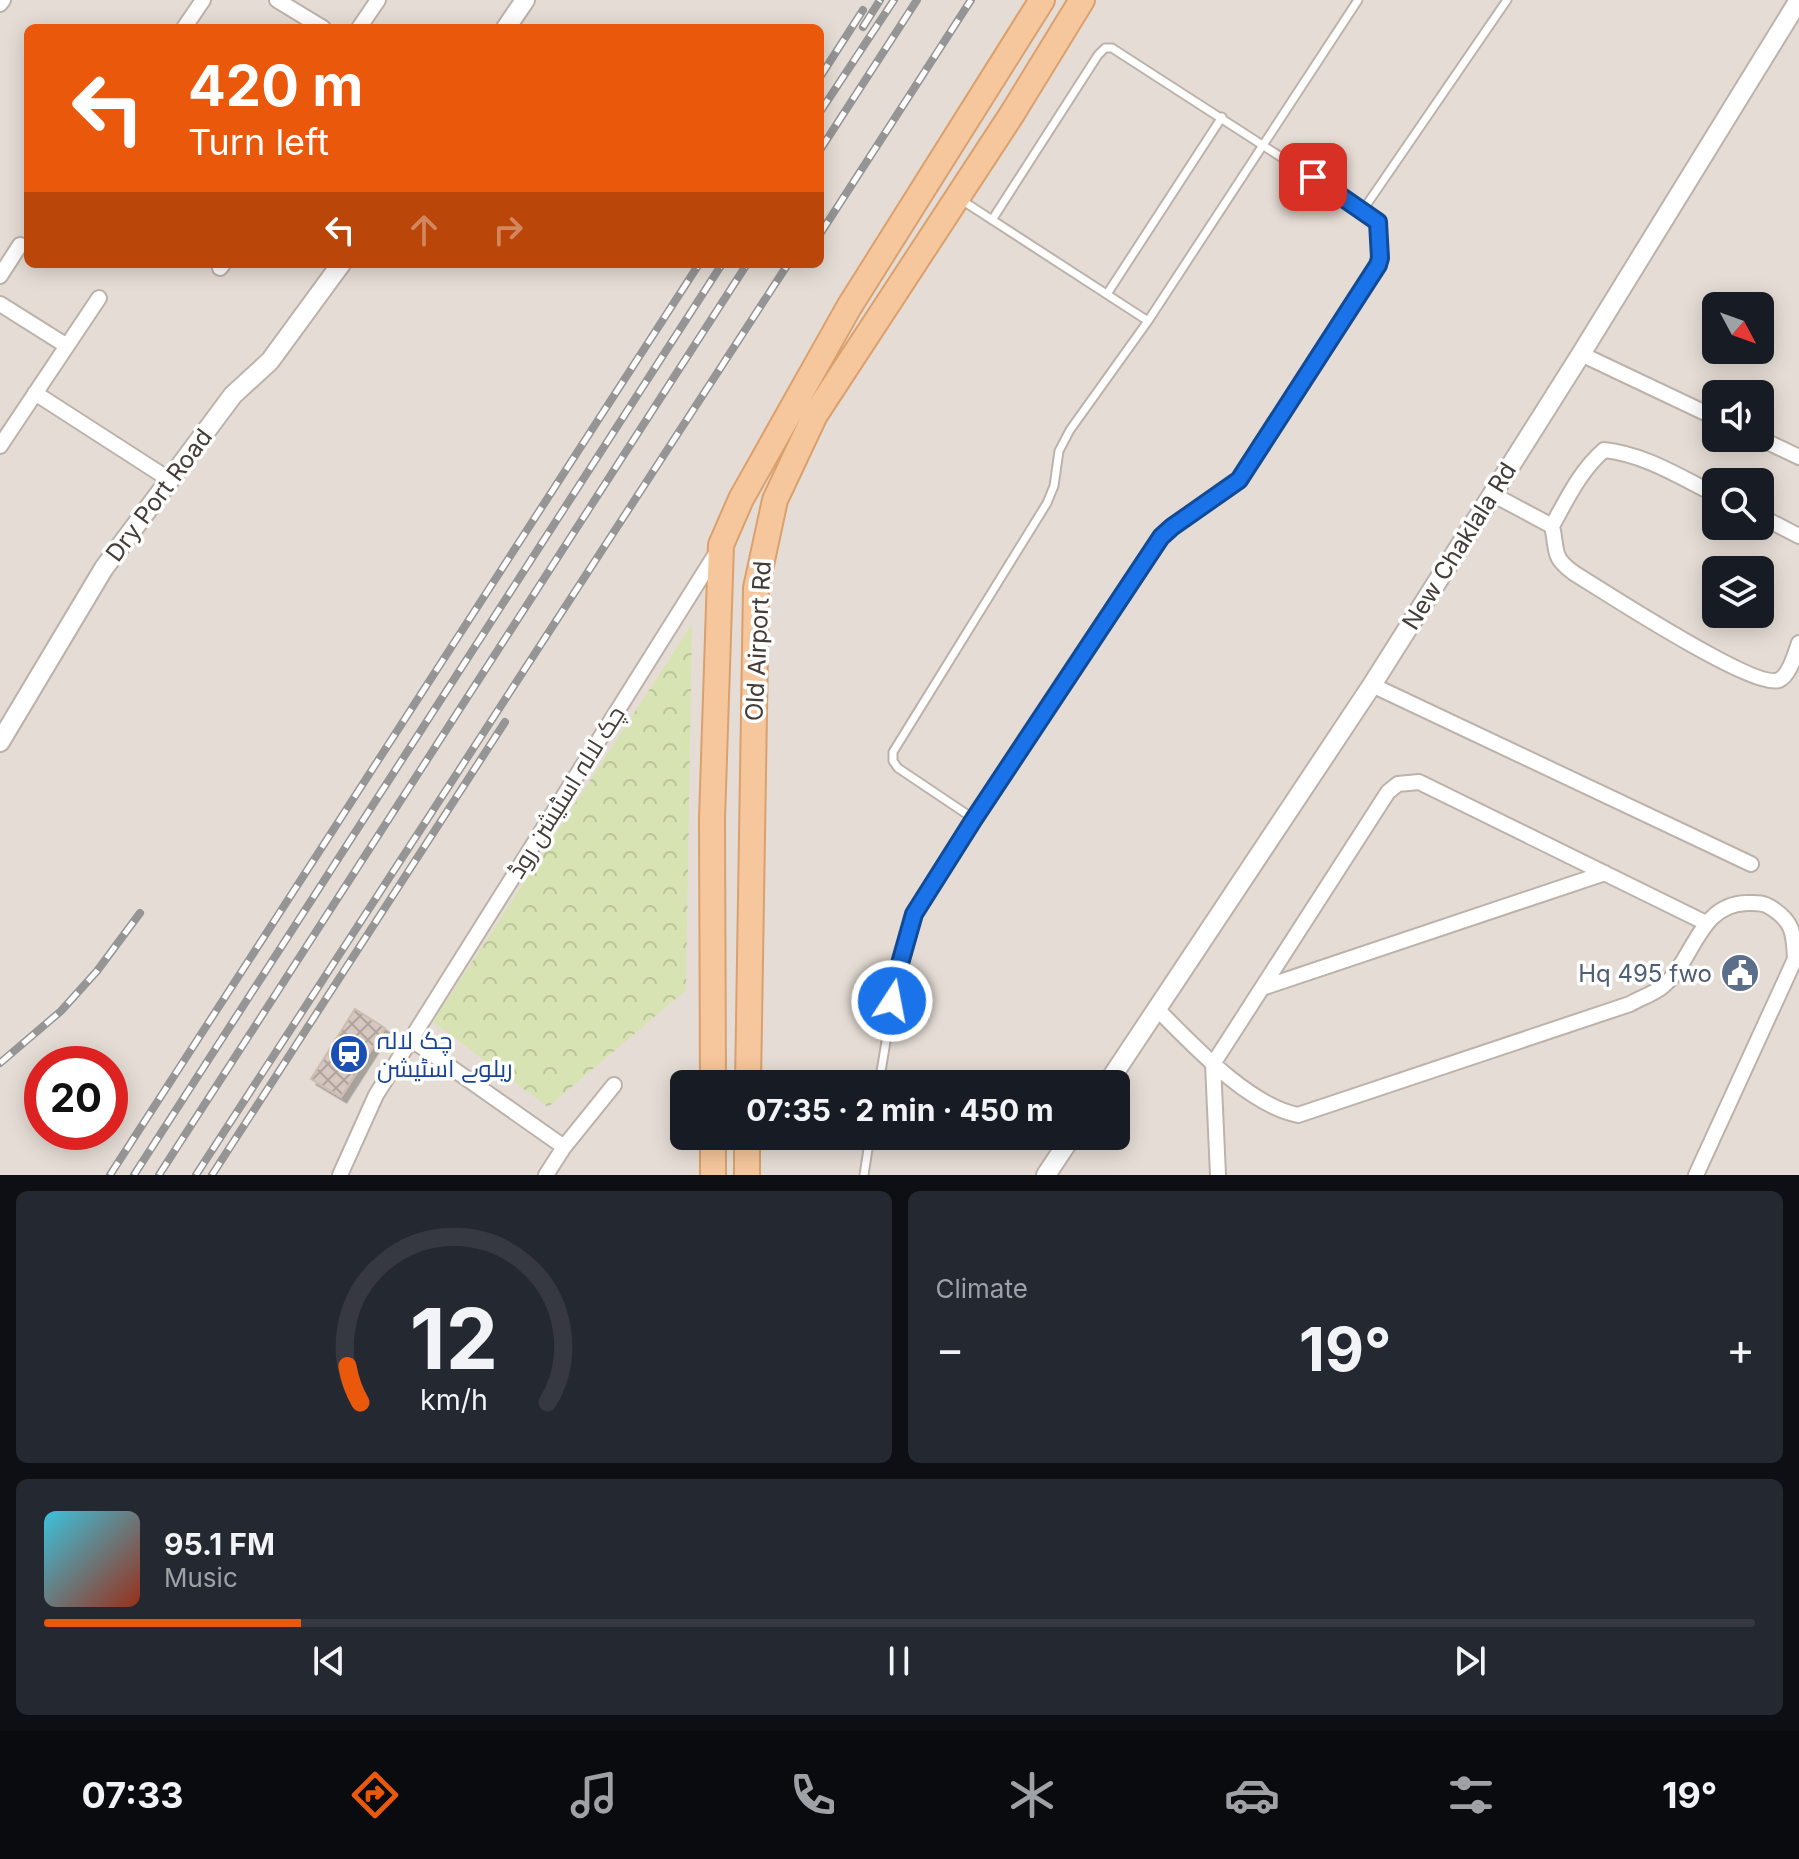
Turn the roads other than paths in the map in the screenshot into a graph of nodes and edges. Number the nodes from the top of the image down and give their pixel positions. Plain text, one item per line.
1 (203, 0) edge
2 (277, 0) edge
3 (378, 0) edge
4 (525, 0) edge
5 (1042, 0) edge
6 (1082, 0) edge
7 (1358, 0) edge
8 (1507, 0) edge
9 (1799, 0) edge
10 (187, 24) edge
11 (316, 24) edge
12 (362, 24) edge
13 (509, 24) edge
14 (1222, 117) junction
15 (1263, 144) junction
16 (957, 198) junction
17 (1363, 210) junction
18 (992, 220) junction
19 (20, 245) dead end
20 (338, 268) edge
21 (0, 276) edge
22 (1107, 294) junction
23 (99, 298) dead end
24 (0, 304) edge
25 (1148, 321) junction
26 (67, 346) junction
27 (1581, 354) junction
28 (35, 393) junction
29 (1702, 411) edge
30 (1774, 445) edge
31 (0, 446) edge
32 (1799, 457) edge
33 (170, 480) junction
34 (1702, 488) edge
35 (1492, 494) junction
36 (741, 499) junction
37 (775, 500) junction
38 (1774, 523) edge
39 (1552, 526) junction
40 (1799, 536) edge
41 (721, 545) junction
42 (718, 605) junction
43 (754, 619) junction
44 (1799, 643) edge
45 (1372, 685) junction
46 (0, 742) edge
47 (974, 819) junction
48 (1751, 864) dead end
49 (1605, 873) junction
50 (1706, 923) junction
51 (1262, 988) junction
52 (1157, 1009) junction
53 (412, 1040) junction
54 (1213, 1064) junction
55 (713, 1070) edge
56 (748, 1070) edge
57 (881, 1070) edge
58 (1116, 1070) edge
59 (614, 1085) dead end
60 (564, 1147) junction
61 (713, 1150) edge
62 (747, 1150) edge
63 (868, 1150) edge
64 (1063, 1150) edge
65 (340, 1175) edge
66 (546, 1175) edge
67 (713, 1175) edge
68 (747, 1175) edge
69 (864, 1175) edge
70 (1046, 1175) edge
71 (1218, 1175) edge
72 (1696, 1175) edge

1 - 10 street
2 - 11 street
3 - 12 street
4 - 13 street
5 - 36 main road, Old Airport Rd
6 - 16 main road, Old Airport Rd
7 - 15 lane
8 - 17 lane
9 - 27 street, New Chaklala Rd
14 - 15 lane
14 - 18 lane
14 - 22 lane
15 - 17 lane
15 - 25 lane
16 - 18 lane
16 - 37 main road, Old Airport Rd
17 - 47 lane
18 - 22 lane
19 - 21 street
20 - 33 street, Dry Port Road
22 - 25 lane
23 - 26 street
24 - 26 street
25 - 47 lane
26 - 28 street
27 - 29 street
27 - 35 street, New Chaklala Rd
28 - 31 street
28 - 33 street
30 - 32 street
33 - 46 street, Dry Port Road
34 - 39 street
35 - 39 street
35 - 45 street, New Chaklala Rd
36 - 37 main road
36 - 41 main road, Old Airport Rd
37 - 43 main road, Old Airport Rd
38 - 40 street
39 - 44 street
41 - 42 main road, Old Airport Rd
41 - 53 street, چک لالہ اسٹیشن روڈ
42 - 43 main road
42 - 55 main road, Old Airport Rd
43 - 56 main road, Old Airport Rd
45 - 48 street
45 - 52 street, New Chaklala Rd
47 - 57 lane
49 - 50 street
49 - 51 street
49 - 51 street
50 - 54 street
50 - 72 street
51 - 54 street
52 - 54 street
52 - 58 street, New Chaklala Rd
53 - 60 street
53 - 65 street, چک لالہ اسٹیشن روڈ
54 - 71 street
59 - 60 street
60 - 66 street
61 - 67 main road
62 - 68 main road
63 - 69 lane
64 - 70 street

